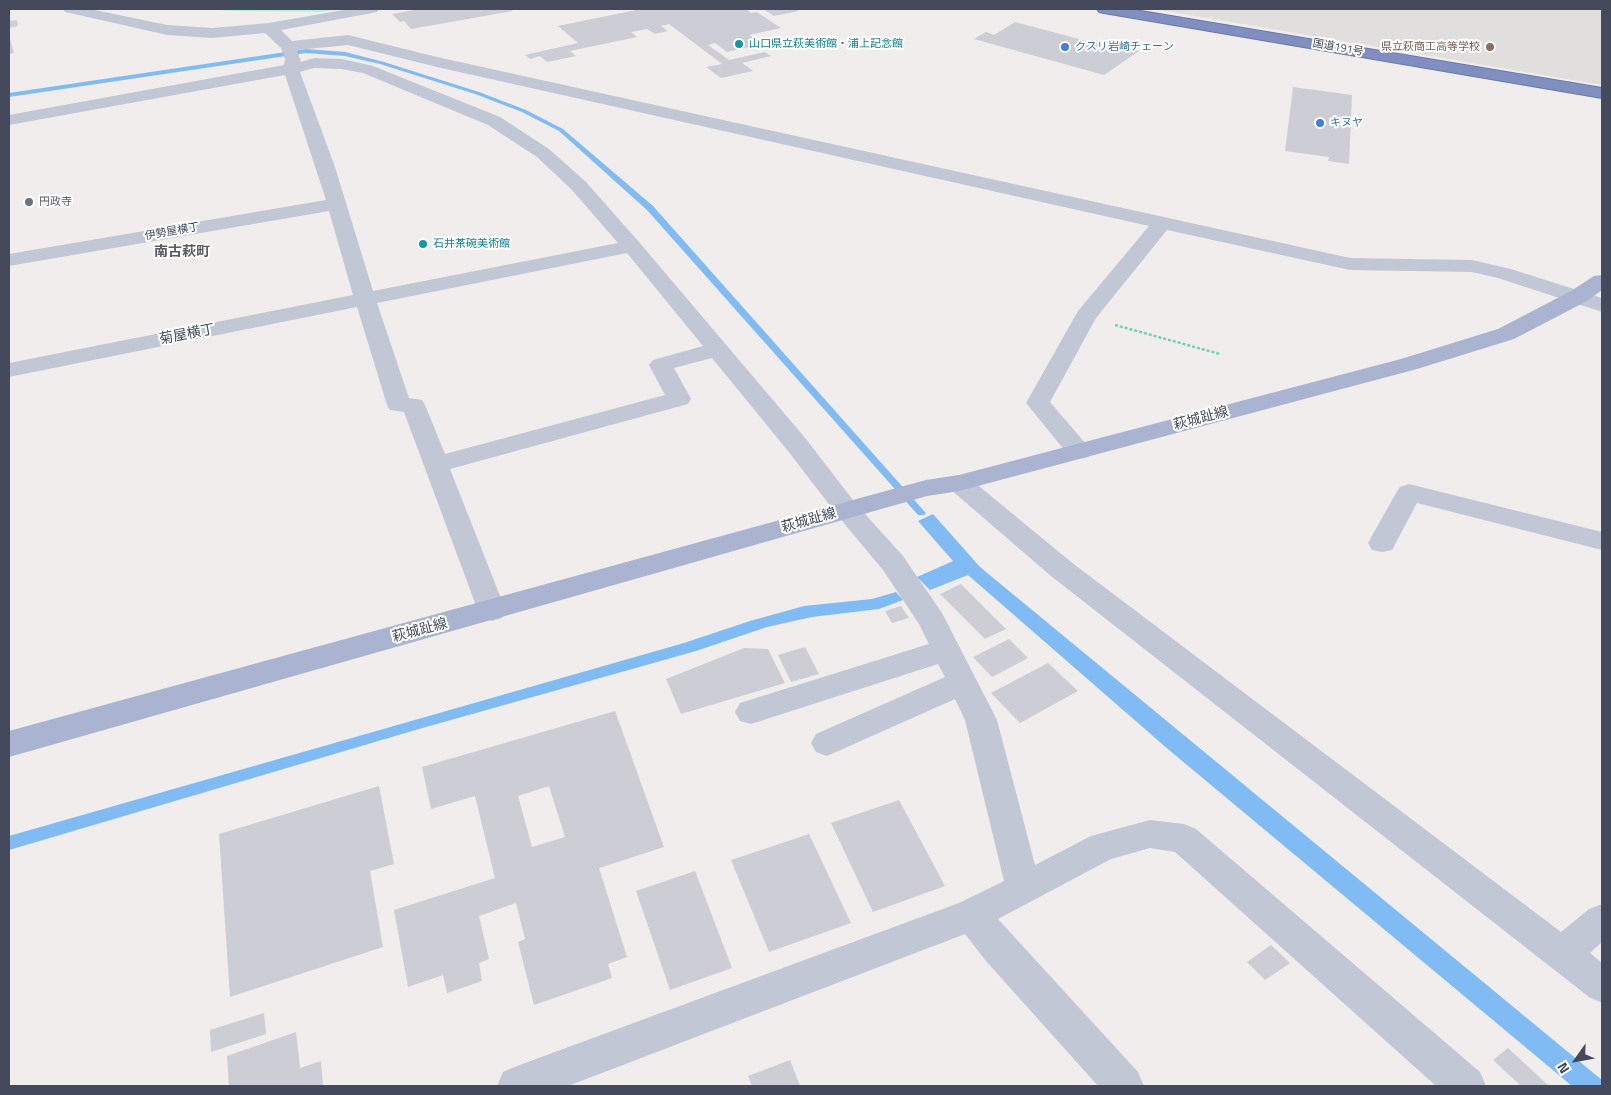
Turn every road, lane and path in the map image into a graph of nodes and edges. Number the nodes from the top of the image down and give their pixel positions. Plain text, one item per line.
1 (70, 9) edge
2 (372, 9) edge
3 (1104, 9) edge
4 (269, 28) junction
5 (290, 56) junction
6 (1602, 93) edge
7 (9, 120) edge
8 (336, 204) junction
9 (1162, 222) junction
10 (632, 246) junction
11 (9, 260) edge
12 (1602, 281) edge
13 (1579, 296) junction
14 (365, 299) junction
15 (1602, 306) edge
16 (1086, 316) junction
17 (717, 349) junction
18 (1220, 354) dead end
19 (9, 370) edge
20 (1079, 451) junction
21 (435, 465) junction
22 (959, 483) junction
23 (847, 510) junction
24 (1602, 541) edge
25 (1382, 543) dead end
26 (492, 611) junction
27 (947, 650) junction
28 (962, 682) junction
29 (751, 712) dead end
30 (827, 743) dead end
31 (9, 744) edge
32 (1024, 888) junction
33 (972, 915) junction
34 (1602, 920) edge
35 (1563, 953) junction
36 (1602, 984) edge
37 (517, 1086) edge
38 (1124, 1086) edge
39 (1466, 1086) edge

1 - 4 street
2 - 4 street
3 - 6 highway, 国道191号
4 - 5 street
5 - 7 street
5 - 8 street
5 - 9 street
5 - 10 street
8 - 11 street, 伊勢屋横丁
8 - 14 street
9 - 13 street
9 - 16 street
10 - 14 street, 菊屋横丁
10 - 17 street
12 - 13 main road, 萩城趾線
13 - 15 street
13 - 20 main road, 萩城趾線
14 - 19 street, 菊屋横丁
14 - 21 street
16 - 18 path
16 - 20 street
17 - 21 street
17 - 23 street
20 - 22 main road, 萩城趾線
21 - 26 street
22 - 23 main road, 萩城趾線
22 - 35 street
23 - 26 main road, 萩城趾線
23 - 27 street
24 - 25 street
26 - 31 main road, 萩城趾線
27 - 28 street
27 - 29 street
28 - 30 street
28 - 32 street
32 - 33 street
32 - 39 street
33 - 37 street
33 - 38 street
34 - 35 street
35 - 36 street

